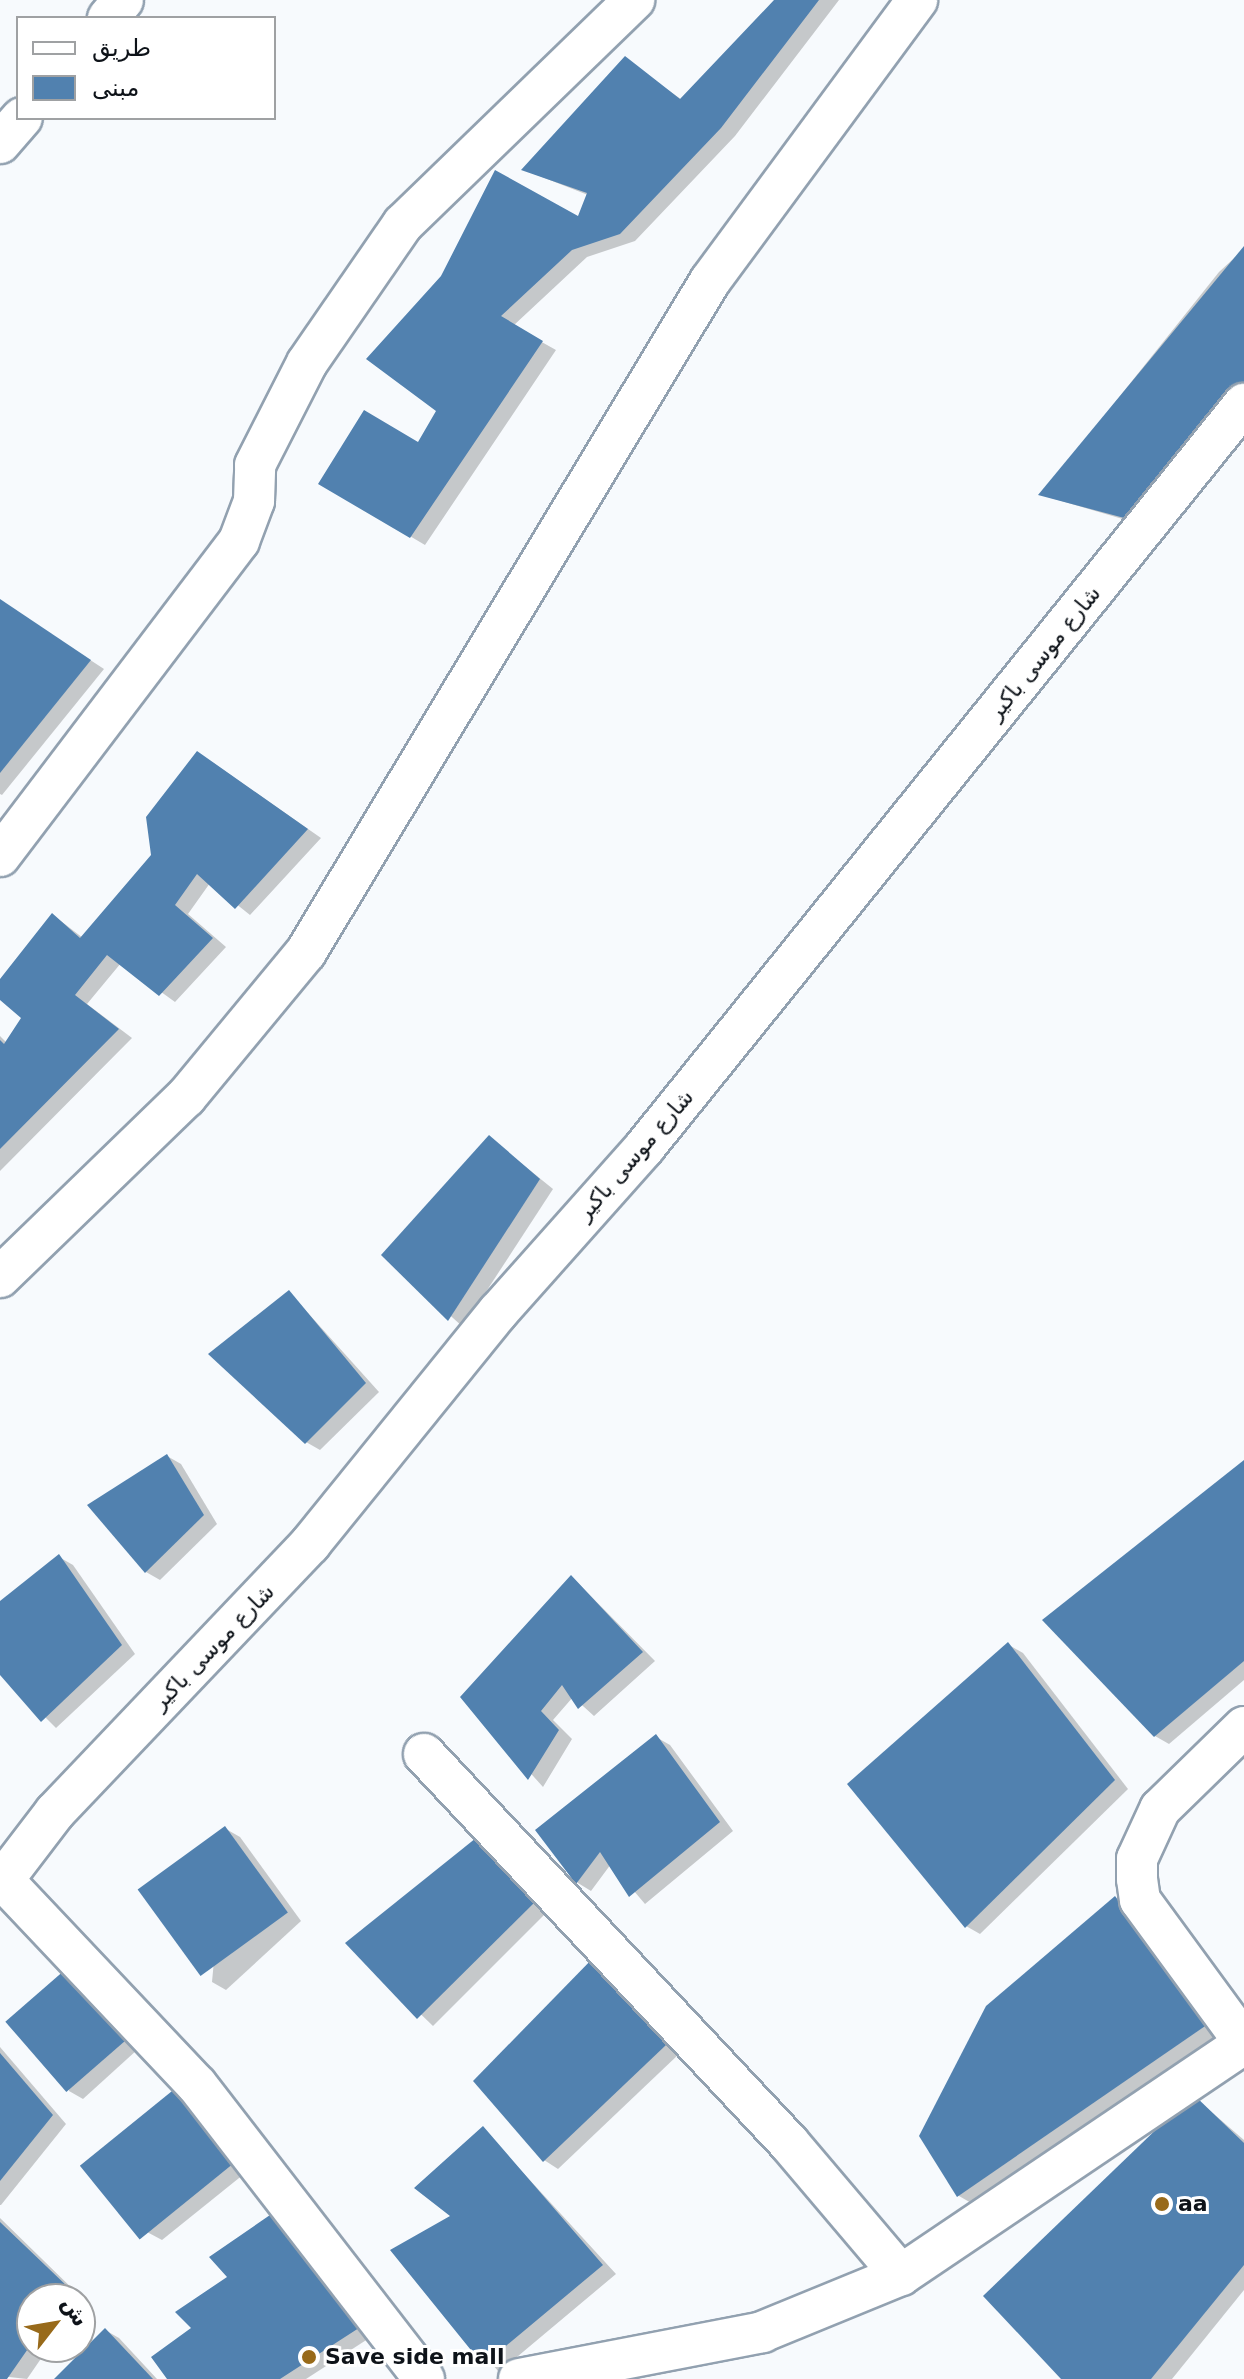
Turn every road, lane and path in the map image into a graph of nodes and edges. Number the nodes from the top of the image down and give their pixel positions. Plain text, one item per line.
1 (123, 0) edge
2 (634, 0) edge
3 (917, 0) edge
4 (110, 16) edge
5 (20, 120) edge
6 (0, 143) edge
7 (1244, 404) edge
8 (0, 856) edge
9 (0, 1277) edge
10 (1244, 1727) edge
11 (424, 1754) dead end
12 (2, 1882) edge
13 (1244, 2043) edge
14 (901, 2275) junction
15 (424, 2379) edge
16 (519, 2379) edge

1 - 4 street
2 - 8 street
3 - 9 street
5 - 6 street
7 - 12 street, شارع موسى باكير
10 - 13 street
11 - 14 street
12 - 15 street
13 - 14 street
14 - 16 street

